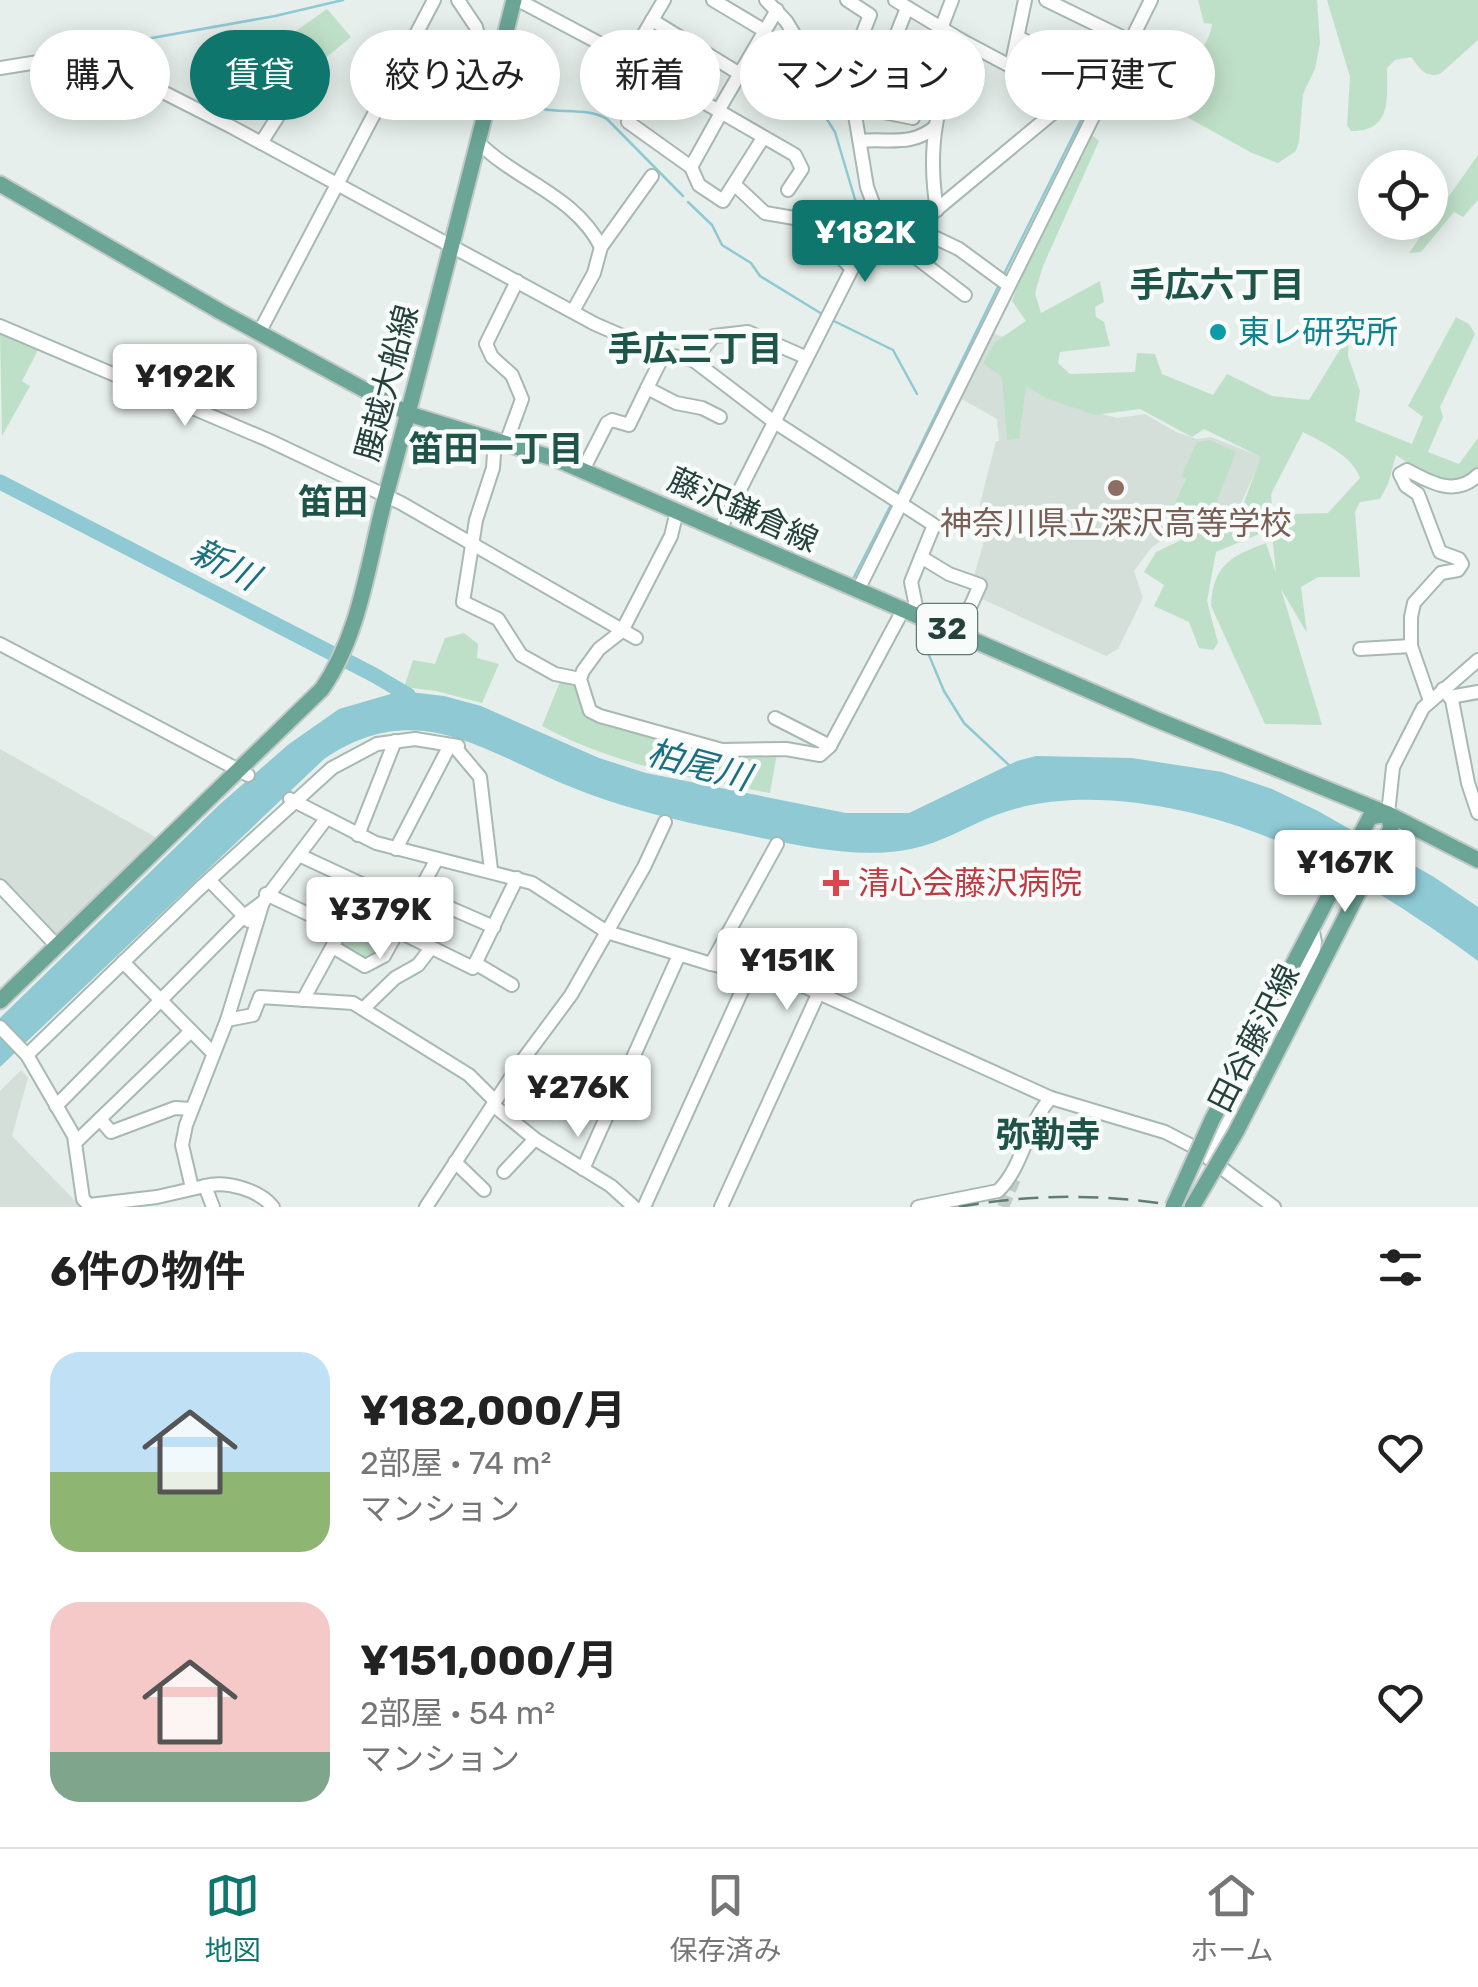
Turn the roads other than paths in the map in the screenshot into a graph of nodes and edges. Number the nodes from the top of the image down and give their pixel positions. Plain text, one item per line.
1 (434, 0) edge
2 (458, 0) edge
3 (516, 0) edge
4 (664, 0) edge
5 (713, 0) edge
6 (766, 0) edge
7 (847, 0) edge
8 (952, 0) edge
9 (1024, 0) edge
10 (1046, 0) edge
11 (1151, 0) edge
12 (901, 4) edge
13 (777, 10) junction
14 (652, 20) junction
15 (941, 29) joint
16 (476, 30) edge
17 (508, 30) edge
18 (646, 30) edge
19 (763, 30) edge
20 (766, 30) edge
21 (864, 30) edge
22 (894, 30) edge
23 (1019, 30) edge
24 (1106, 30) edge
25 (1136, 30) edge
26 (580, 34) edge
27 (0, 68) edge
28 (740, 74) joint
29 (720, 112) joint
30 (275, 120) edge
31 (483, 120) edge
32 (629, 120) edge
33 (716, 120) edge
34 (937, 120) edge
35 (1045, 120) edge
36 (1090, 120) edge
37 (935, 127) junction
38 (763, 138) junction
39 (477, 141) junction
40 (860, 141) junction
41 (261, 143) junction
42 (691, 167) junction
43 (652, 176) dead end
44 (0, 184) edge
45 (339, 184) junction
46 (735, 185) junction
47 (788, 190) dead end
48 (937, 210) junction
49 (912, 227) junction
50 (884, 233) junction
51 (452, 246) junction
52 (601, 247) junction
53 (850, 267) junction
54 (518, 281) junction
55 (1008, 285) junction
56 (965, 294) dead end
57 (573, 311) junction
58 (0, 326) edge
59 (259, 333) junction
60 (664, 354) junction
61 (805, 356) junction
62 (693, 360) junction
63 (647, 388) junction
64 (409, 414) junction
65 (720, 417) dead end
66 (773, 421) junction
67 (501, 441) junction
68 (583, 470) junction
69 (1478, 476) edge
70 (386, 497) junction
71 (900, 502) junction
72 (677, 511) junction
73 (720, 529) junction
74 (471, 545) junction
75 (920, 556) junction
76 (858, 590) junction
77 (911, 613) junction
78 (622, 630) junction
79 (958, 634) junction
80 (636, 638) dead end
81 (0, 644) edge
82 (1410, 646) junction
83 (1360, 649) dead end
84 (1478, 660) edge
85 (580, 679) junction
86 (1478, 692) edge
87 (1446, 693) junction
88 (1430, 700) junction
89 (775, 718) dead end
90 (395, 741) junction
91 (455, 746) junction
92 (830, 746) junction
93 (244, 773) junction
94 (1474, 788) edge
95 (292, 800) junction
96 (1478, 812) edge
97 (1388, 814) junction
98 (326, 819) junction
99 (665, 822) dead end
100 (358, 835) junction
101 (777, 844) dead end
102 (396, 850) junction
103 (300, 855) junction
104 (436, 859) junction
105 (1478, 860) edge
106 (490, 870) junction
107 (517, 878) junction
108 (209, 880) junction
109 (0, 886) edge
110 (365, 886) junction
111 (265, 898) junction
112 (415, 900) junction
113 (1322, 909) junction
114 (249, 921) junction
115 (1342, 926) junction
116 (494, 927) junction
117 (1312, 927) junction
118 (342, 930) junction
119 (398, 931) junction
120 (607, 932) junction
121 (57, 946) junction
122 (332, 947) junction
123 (431, 948) junction
124 (1313, 954) junction
125 (679, 955) junction
126 (123, 962) junction
127 (475, 963) junction
128 (711, 964) junction
129 (750, 973) junction
130 (512, 985) dead end
131 (819, 992) junction
132 (160, 1000) junction
133 (302, 1000) junction
134 (0, 1001) edge
135 (362, 1009) junction
136 (227, 1020) junction
137 (0, 1027) edge
138 (192, 1031) junction
139 (26, 1053) junction
140 (213, 1053) junction
141 (1051, 1098) junction
142 (494, 1103) junction
143 (56, 1106) junction
144 (192, 1109) junction
145 (100, 1120) junction
146 (535, 1139) junction
147 (76, 1143) junction
148 (1208, 1158) junction
149 (456, 1162) junction
150 (583, 1169) junction
151 (504, 1172) dead end
152 (1015, 1179) tunnel mouth
153 (198, 1187) junction
154 (484, 1190) dead end
155 (628, 1205) edge
156 (213, 1207) edge
157 (273, 1207) edge
158 (426, 1207) edge
159 (644, 1207) edge
160 (721, 1207) edge
161 (918, 1207) edge
162 (1173, 1207) edge
163 (1192, 1207) edge
164 (1274, 1207) edge

1 - 45 street
2 - 16 street
3 - 17 main road, 腰越大船線
3 - 26 street
4 - 14 street
5 - 19 street
6 - 13 street
7 - 21 street
8 - 15 street
9 - 23 street
10 - 24 street
11 - 25 street
12 - 15 street
12 - 22 street
13 - 20 street
13 - 40 street
14 - 18 street
14 - 28 street
27 - 41 street
28 - 29 street
29 - 38 street
30 - 41 street
31 - 39 main road, 腰越大船線
32 - 42 street
33 - 42 street
34 - 37 street
35 - 48 street
36 - 55 street
37 - 40 street
37 - 48 street
38 - 46 street
38 - 47 street
39 - 51 main road, 腰越大船線
39 - 52 street
40 - 50 street
41 - 45 street
42 - 46 street
43 - 52 street
44 - 59 main road, 藤沢鎌倉線 / 32
45 - 51 street
45 - 59 street
46 - 53 street
48 - 49 street
49 - 50 street
49 - 55 street
50 - 53 street
50 - 56 street
51 - 54 street
51 - 64 main road, 腰越大船線
52 - 57 street
53 - 61 street
54 - 57 street
54 - 67 street
55 - 71 street
57 - 60 street
58 - 70 street
59 - 64 main road, 藤沢鎌倉線 / 32
60 - 62 street
60 - 63 street
61 - 62 street
61 - 66 street
62 - 66 street
63 - 65 street
63 - 68 street
64 - 67 main road, 藤沢鎌倉線 / 32
64 - 70 main road, 腰越大船線
66 - 71 street
66 - 73 street
67 - 68 main road, 藤沢鎌倉線 / 32
67 - 74 street
68 - 72 main road, 藤沢鎌倉線 / 32
69 - 82 street
70 - 74 street
70 - 93 main road, 腰越大船線
71 - 75 street
71 - 76 street
72 - 73 main road, 藤沢鎌倉線 / 32
72 - 78 street
73 - 76 main road, 藤沢鎌倉線 / 32
74 - 78 street
74 - 85 street
75 - 77 street
75 - 79 street
76 - 77 main road, 藤沢鎌倉線 / 32
77 - 79 main road, 藤沢鎌倉線 / 32
77 - 92 street
78 - 80 street
78 - 85 street
79 - 97 main road, 藤沢鎌倉線 / 32
81 - 93 street
82 - 83 street
82 - 88 street
84 - 87 street
85 - 92 street
86 - 87 street
87 - 88 street
87 - 94 street
88 - 97 street
89 - 92 street
90 - 91 street
90 - 95 street
90 - 100 street
91 - 102 street
91 - 106 street
93 - 121 main road, 腰越大船線
94 - 96 street
95 - 98 street
95 - 108 street
97 - 105 main road, 藤沢鎌倉線 / 32
97 - 113 main road, 田谷藤沢線
97 - 115 main road, 田谷藤沢線
98 - 100 street
98 - 103 street
99 - 120 street
100 - 102 street
101 - 128 street
102 - 104 street
103 - 110 street
103 - 111 street
104 - 106 street
104 - 112 street
106 - 107 street
107 - 116 street
107 - 120 street
108 - 114 street
108 - 126 street
109 - 121 street
110 - 112 street
110 - 118 street
111 - 114 street
111 - 118 street
112 - 116 street
112 - 119 street
113 - 115 main road
113 - 117 main road, 田谷藤沢線
114 - 132 street
114 - 136 street
115 - 124 street
115 - 163 main road, 田谷藤沢線, bridge
116 - 127 street
117 - 124 street
117 - 162 main road, 田谷藤沢線, bridge
118 - 122 street
119 - 122 street
119 - 123 street
120 - 125 street
120 - 142 street
121 - 134 main road, 腰越大船線
122 - 133 street
123 - 127 street
123 - 135 street
124 - 148 street
125 - 128 street
125 - 150 street
126 - 132 street
126 - 139 street
127 - 130 street
128 - 129 street
129 - 131 street
129 - 159 street
131 - 141 street
131 - 160 street
132 - 138 street
132 - 143 street
133 - 135 street
133 - 136 street
135 - 142 street
136 - 140 street
137 - 139 street
138 - 140 street
138 - 145 street
139 - 143 street
140 - 144 street
141 - 148 street
141 - 152 street
141 - 161 street
142 - 146 street
142 - 149 street
143 - 147 street
144 - 145 street
144 - 153 street
145 - 147 street
146 - 150 street
146 - 151 street
147 - 153 street
148 - 164 street
149 - 154 street
149 - 158 street
150 - 155 street
153 - 156 street
153 - 157 street

